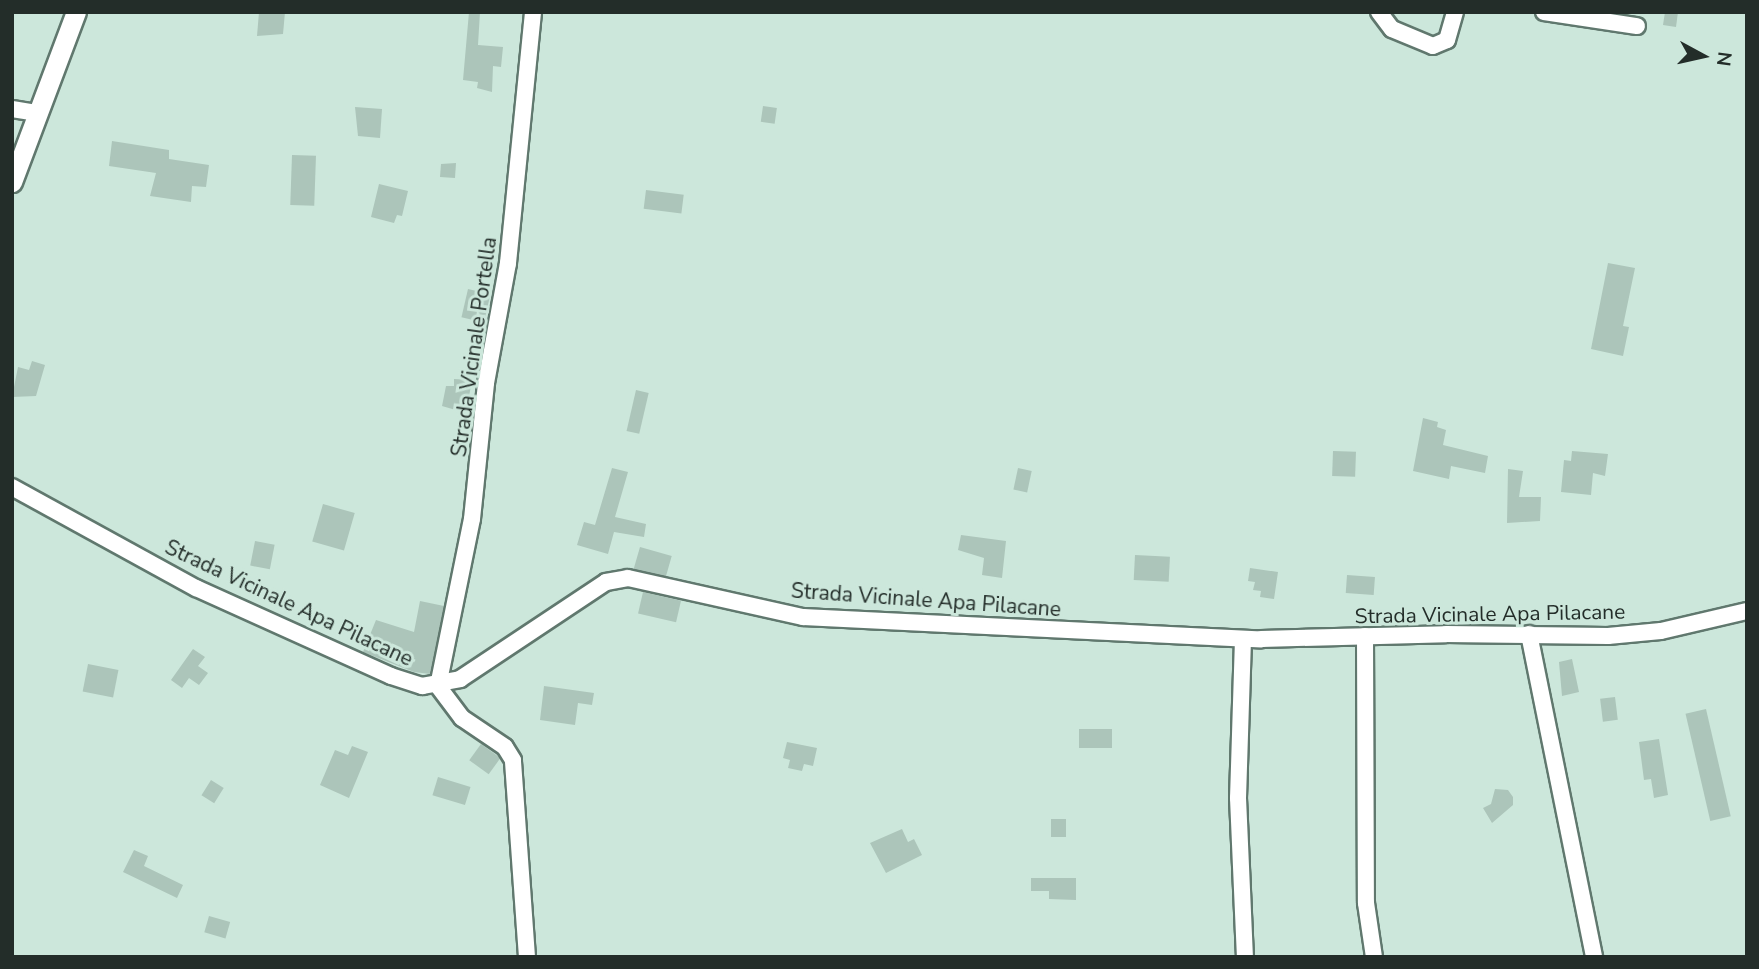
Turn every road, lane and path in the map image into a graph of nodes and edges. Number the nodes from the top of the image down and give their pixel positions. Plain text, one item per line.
1 (76, 12) edge
2 (533, 12) edge
3 (1379, 12) edge
4 (1455, 12) edge
5 (1544, 12) edge
6 (1637, 26) dead end
7 (12, 108) edge
8 (38, 113) junction
9 (12, 182) edge
10 (12, 487) edge
11 (1747, 611) edge
12 (1529, 634) junction
13 (1365, 636) junction
14 (1243, 639) junction
15 (438, 686) junction
16 (527, 957) edge
17 (1245, 957) edge
18 (1374, 957) edge
19 (1594, 957) edge

1 - 8 main road
2 - 15 street, Strada Vicinale Portella
3 - 4 street
5 - 6 street
7 - 8 street
8 - 9 main road
10 - 15 street, Strada Vicinale Apa Pilacane
11 - 12 street, Strada Vicinale Apa Pilacane
12 - 13 street, Strada Vicinale Apa Pilacane
12 - 19 street
13 - 14 street, Strada Vicinale Apa Pilacane
13 - 18 street
14 - 15 street, Strada Vicinale Apa Pilacane
14 - 17 street
15 - 16 street

